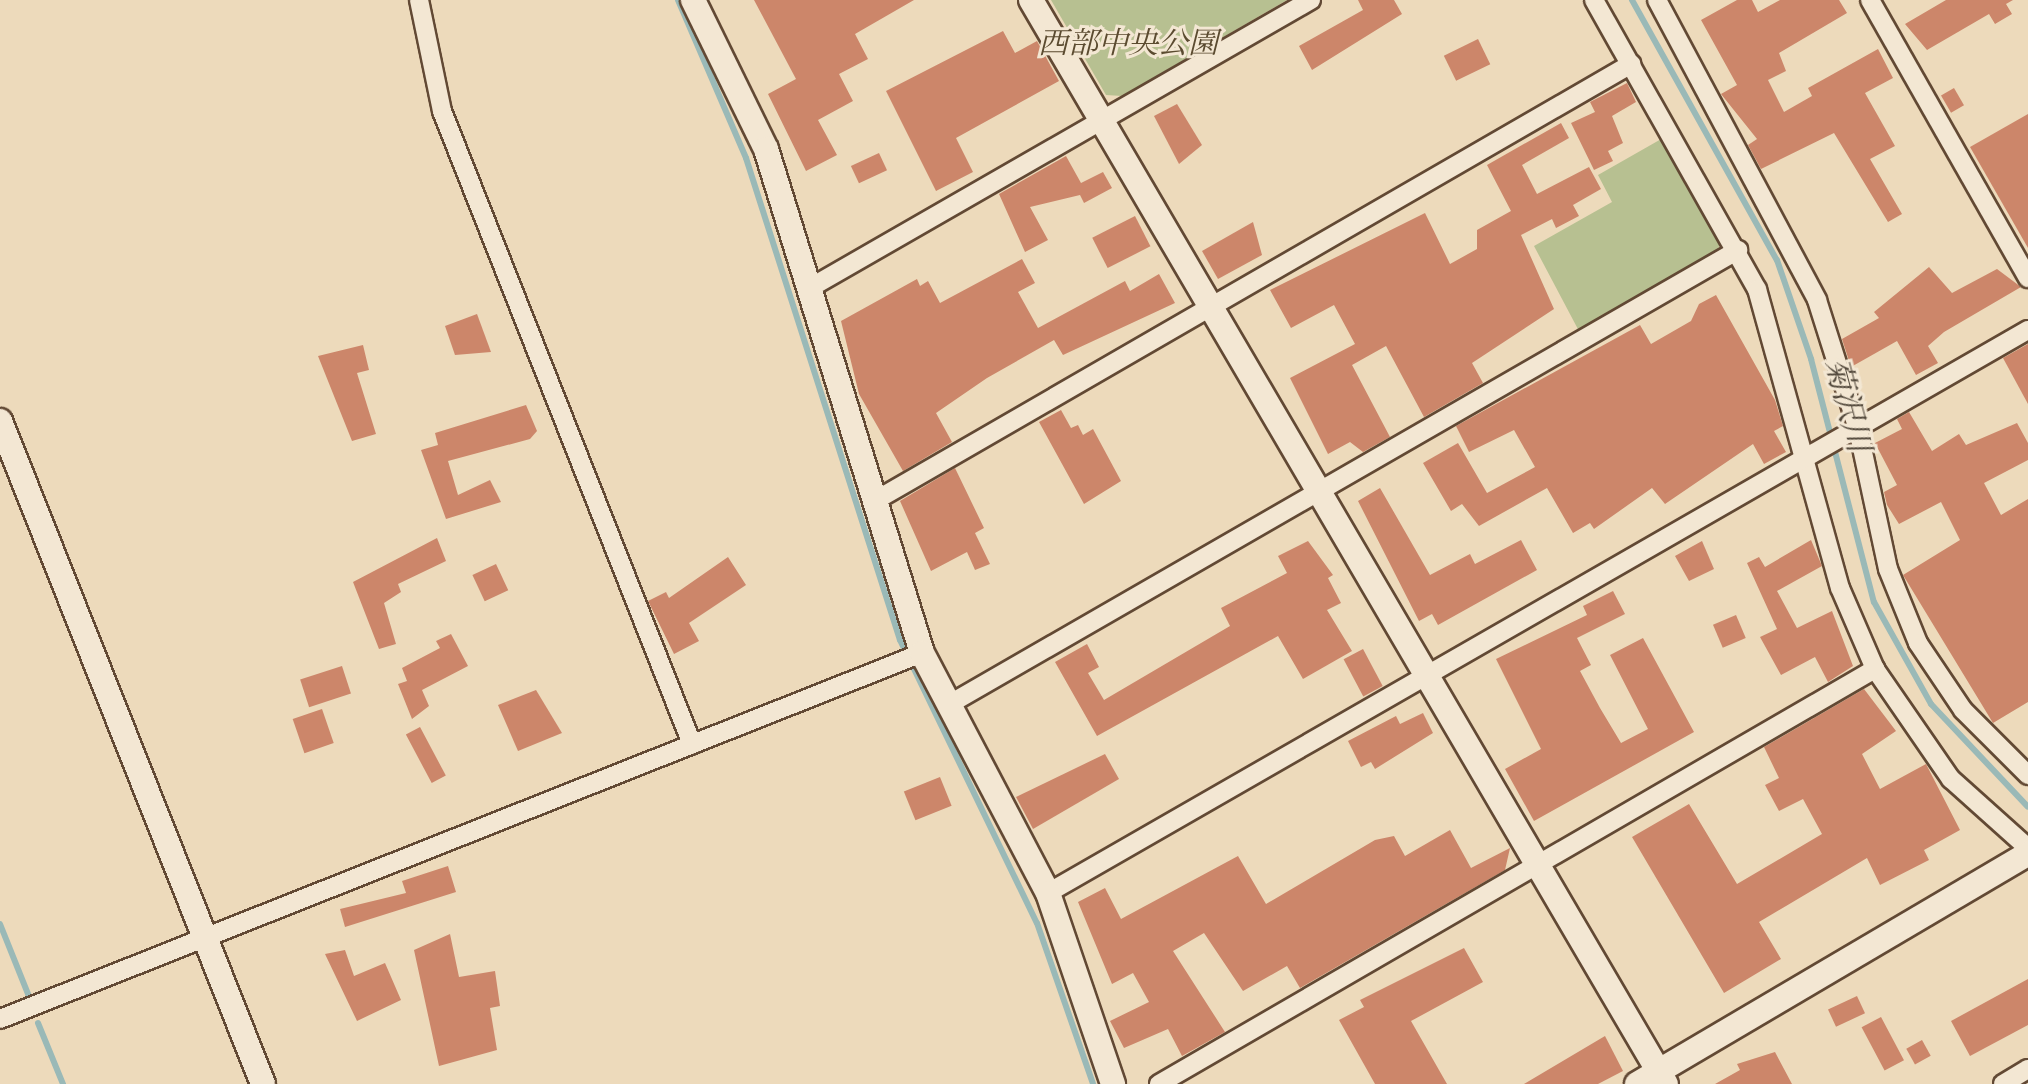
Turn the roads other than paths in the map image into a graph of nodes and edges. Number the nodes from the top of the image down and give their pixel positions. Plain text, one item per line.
1 (419, 0) edge
2 (1031, 0) edge
3 (1311, 0) edge
4 (1594, 0) edge
5 (1657, 0) edge
6 (1870, 0) edge
7 (696, 1) edge
8 (1631, 64) junction
9 (1101, 123) junction
10 (1738, 250) junction
11 (2028, 278) edge
12 (808, 289) junction
13 (1211, 310) junction
14 (2028, 330) edge
15 (0, 421) edge
16 (1852, 432) junction
17 (1814, 455) junction
18 (1317, 494) junction
19 (878, 499) junction
20 (922, 653) junction
21 (1875, 669) junction
22 (1426, 681) junction
23 (948, 705) junction
24 (692, 744) junction
25 (2028, 775) edge
26 (2028, 848) edge
27 (2028, 854) edge
28 (1535, 864) junction
29 (1048, 893) junction
30 (204, 937) junction
31 (0, 1019) edge
32 (2028, 1069) edge
33 (1663, 1078) edge
34 (263, 1084) edge
35 (1113, 1084) edge
36 (1159, 1084) edge
37 (1637, 1084) edge
38 (2003, 1084) edge

1 - 24 street
2 - 9 street
3 - 9 street
4 - 8 street
5 - 16 street
6 - 11 street
7 - 12 street
8 - 10 street
8 - 13 street
9 - 12 street
9 - 13 street
10 - 17 street
10 - 18 street
12 - 19 street
13 - 18 street
13 - 19 street
14 - 16 street
15 - 30 street
16 - 17 street
16 - 25 street
17 - 21 street
17 - 22 street
18 - 22 street
18 - 23 street
19 - 20 street
20 - 23 street
20 - 24 street
21 - 26 street
21 - 28 street
22 - 28 street
22 - 29 street
23 - 29 street
24 - 30 street
27 - 33 street
28 - 33 street
28 - 36 street
29 - 35 street
30 - 31 street
30 - 34 street
32 - 38 street
33 - 37 street

